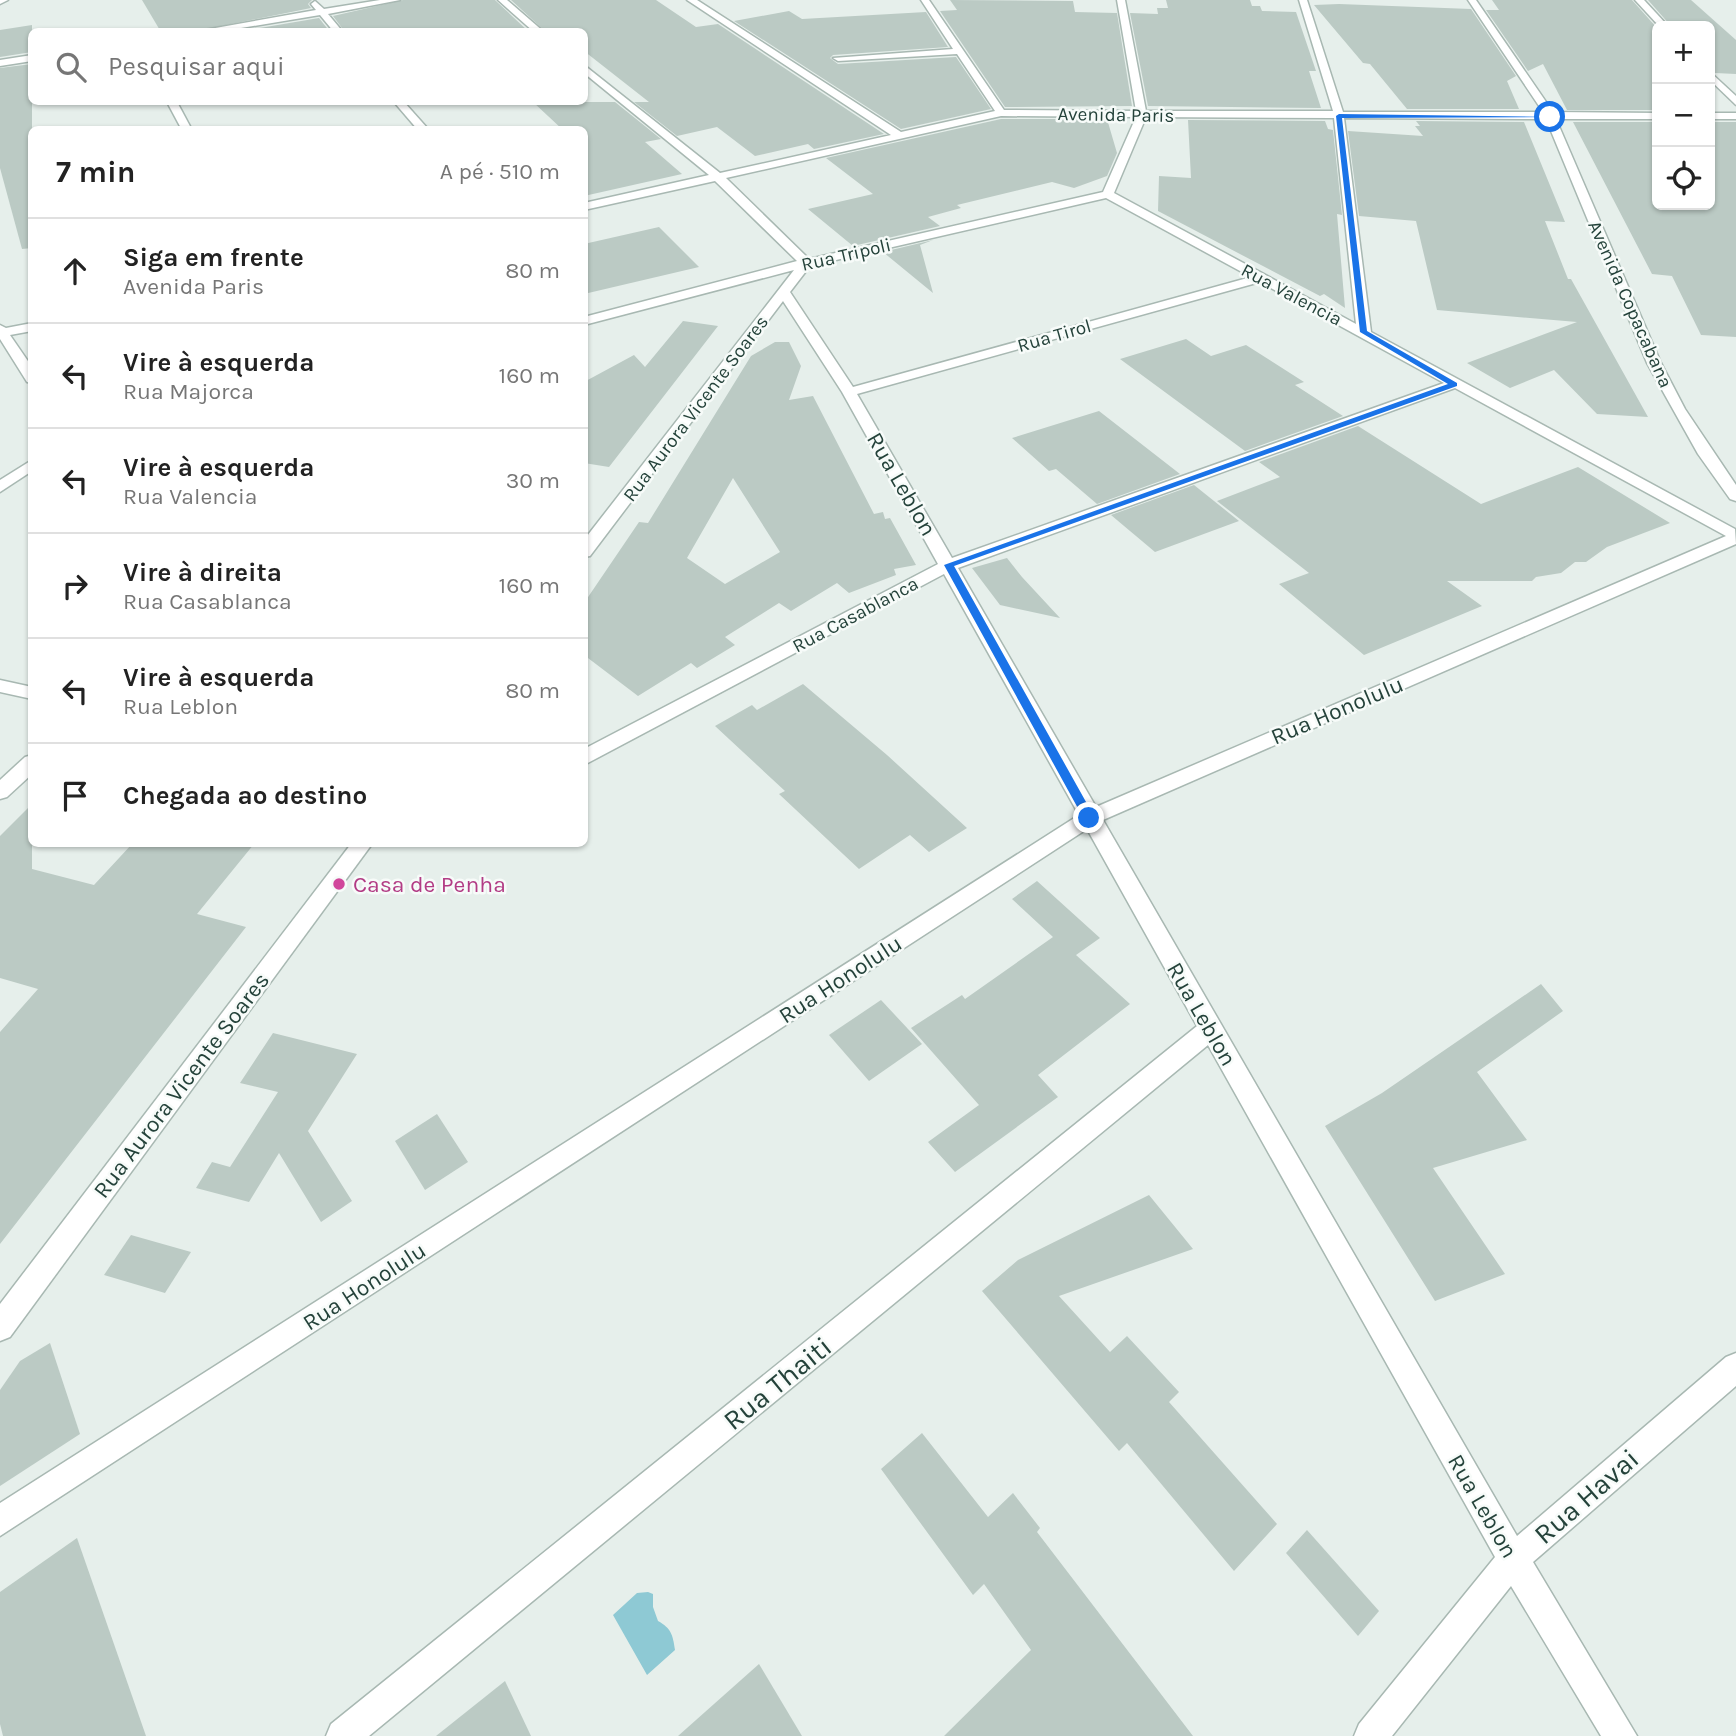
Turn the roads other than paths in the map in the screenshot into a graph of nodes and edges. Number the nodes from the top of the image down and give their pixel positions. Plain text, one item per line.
1 (311, 0) edge
2 (396, 0) edge
3 (502, 0) edge
4 (691, 0) edge
5 (925, 0) edge
6 (1121, 0) edge
7 (1303, 0) edge
8 (1472, 0) edge
9 (1639, 0) edge
10 (322, 12) junction
11 (1659, 21) edge
12 (222, 28) edge
13 (336, 28) edge
14 (535, 28) edge
15 (959, 51) junction
16 (838, 58) dead end
17 (28, 59) edge
18 (0, 63) edge
19 (588, 71) edge
20 (1715, 80) edge
21 (1736, 102) edge
22 (174, 105) edge
23 (402, 105) edge
24 (1001, 113) junction
25 (1142, 115) junction
26 (1339, 116) junction
27 (1715, 116) edge
28 (1736, 116) edge
29 (1550, 117) junction
30 (1652, 117) edge
31 (185, 126) edge
32 (420, 126) edge
33 (900, 136) junction
34 (719, 178) junction
35 (1108, 194) junction
36 (588, 206) edge
37 (806, 263) junction
38 (1260, 278) junction
39 (784, 292) junction
40 (588, 320) edge
41 (28, 328) edge
42 (0, 332) edge
43 (1364, 332) junction
44 (28, 373) edge
45 (1454, 384) junction
46 (849, 392) junction
47 (28, 467) edge
48 (0, 487) edge
49 (1731, 490) edge
50 (1734, 527) edge
51 (588, 547) edge
52 (949, 565) junction
53 (0, 686) edge
54 (28, 691) edge
55 (588, 756) edge
56 (28, 766) edge
57 (0, 792) edge
58 (1089, 818) junction
59 (360, 847) edge
60 (1211, 1029) junction
61 (0, 1327) edge
62 (1736, 1367) edge
63 (0, 1521) edge
64 (1513, 1559) junction
65 (344, 1736) edge
66 (1371, 1736) edge
67 (1620, 1736) edge

1 - 10 street
2 - 10 street
3 - 14 street
4 - 33 street
5 - 15 street
6 - 25 street
7 - 26 street
8 - 29 street, Avenida Copacabana
9 - 11 street
10 - 12 street
10 - 13 street
15 - 16 street
15 - 24 street
17 - 18 street
19 - 34 street
20 - 21 street
22 - 31 street
23 - 32 street
24 - 25 street, Avenida Paris
24 - 33 street, Avenida Paris
25 - 26 street, Avenida Paris
25 - 35 street
26 - 29 street, Avenida Paris
26 - 43 street
27 - 28 street
29 - 30 street, Avenida Paris
29 - 49 street, Avenida Copacabana
33 - 34 street, Avenida Paris
34 - 36 street, Avenida Paris
34 - 37 street
35 - 37 street, Rua Tripoli
35 - 38 street, Rua Valencia
37 - 39 street, Rua Aurora Vicente Soares
37 - 40 street, Rua Tripoli
38 - 43 street, Rua Valencia
38 - 46 street, Rua Tirol
39 - 46 street, Rua Leblon
39 - 51 street, Rua Aurora Vicente Soares
41 - 42 street
42 - 44 street
43 - 45 street, Rua Valencia
45 - 50 street, Rua Valencia
45 - 52 street, Rua Casablanca
46 - 52 street, Rua Leblon
47 - 48 street
49 - 50 street, Avenida Copacabana
50 - 58 street, Rua Honolulu
52 - 55 street, Rua Casablanca
52 - 58 street, Rua Leblon
53 - 54 street
56 - 57 street
58 - 60 street, Rua Leblon
58 - 63 street, Rua Honolulu
59 - 61 street, Rua Aurora Vicente Soares
60 - 64 street, Rua Leblon
60 - 65 street, Rua Thaiti
62 - 64 street, Rua Havai
64 - 66 street, Rua Havai
64 - 67 street, Rua Leblon

